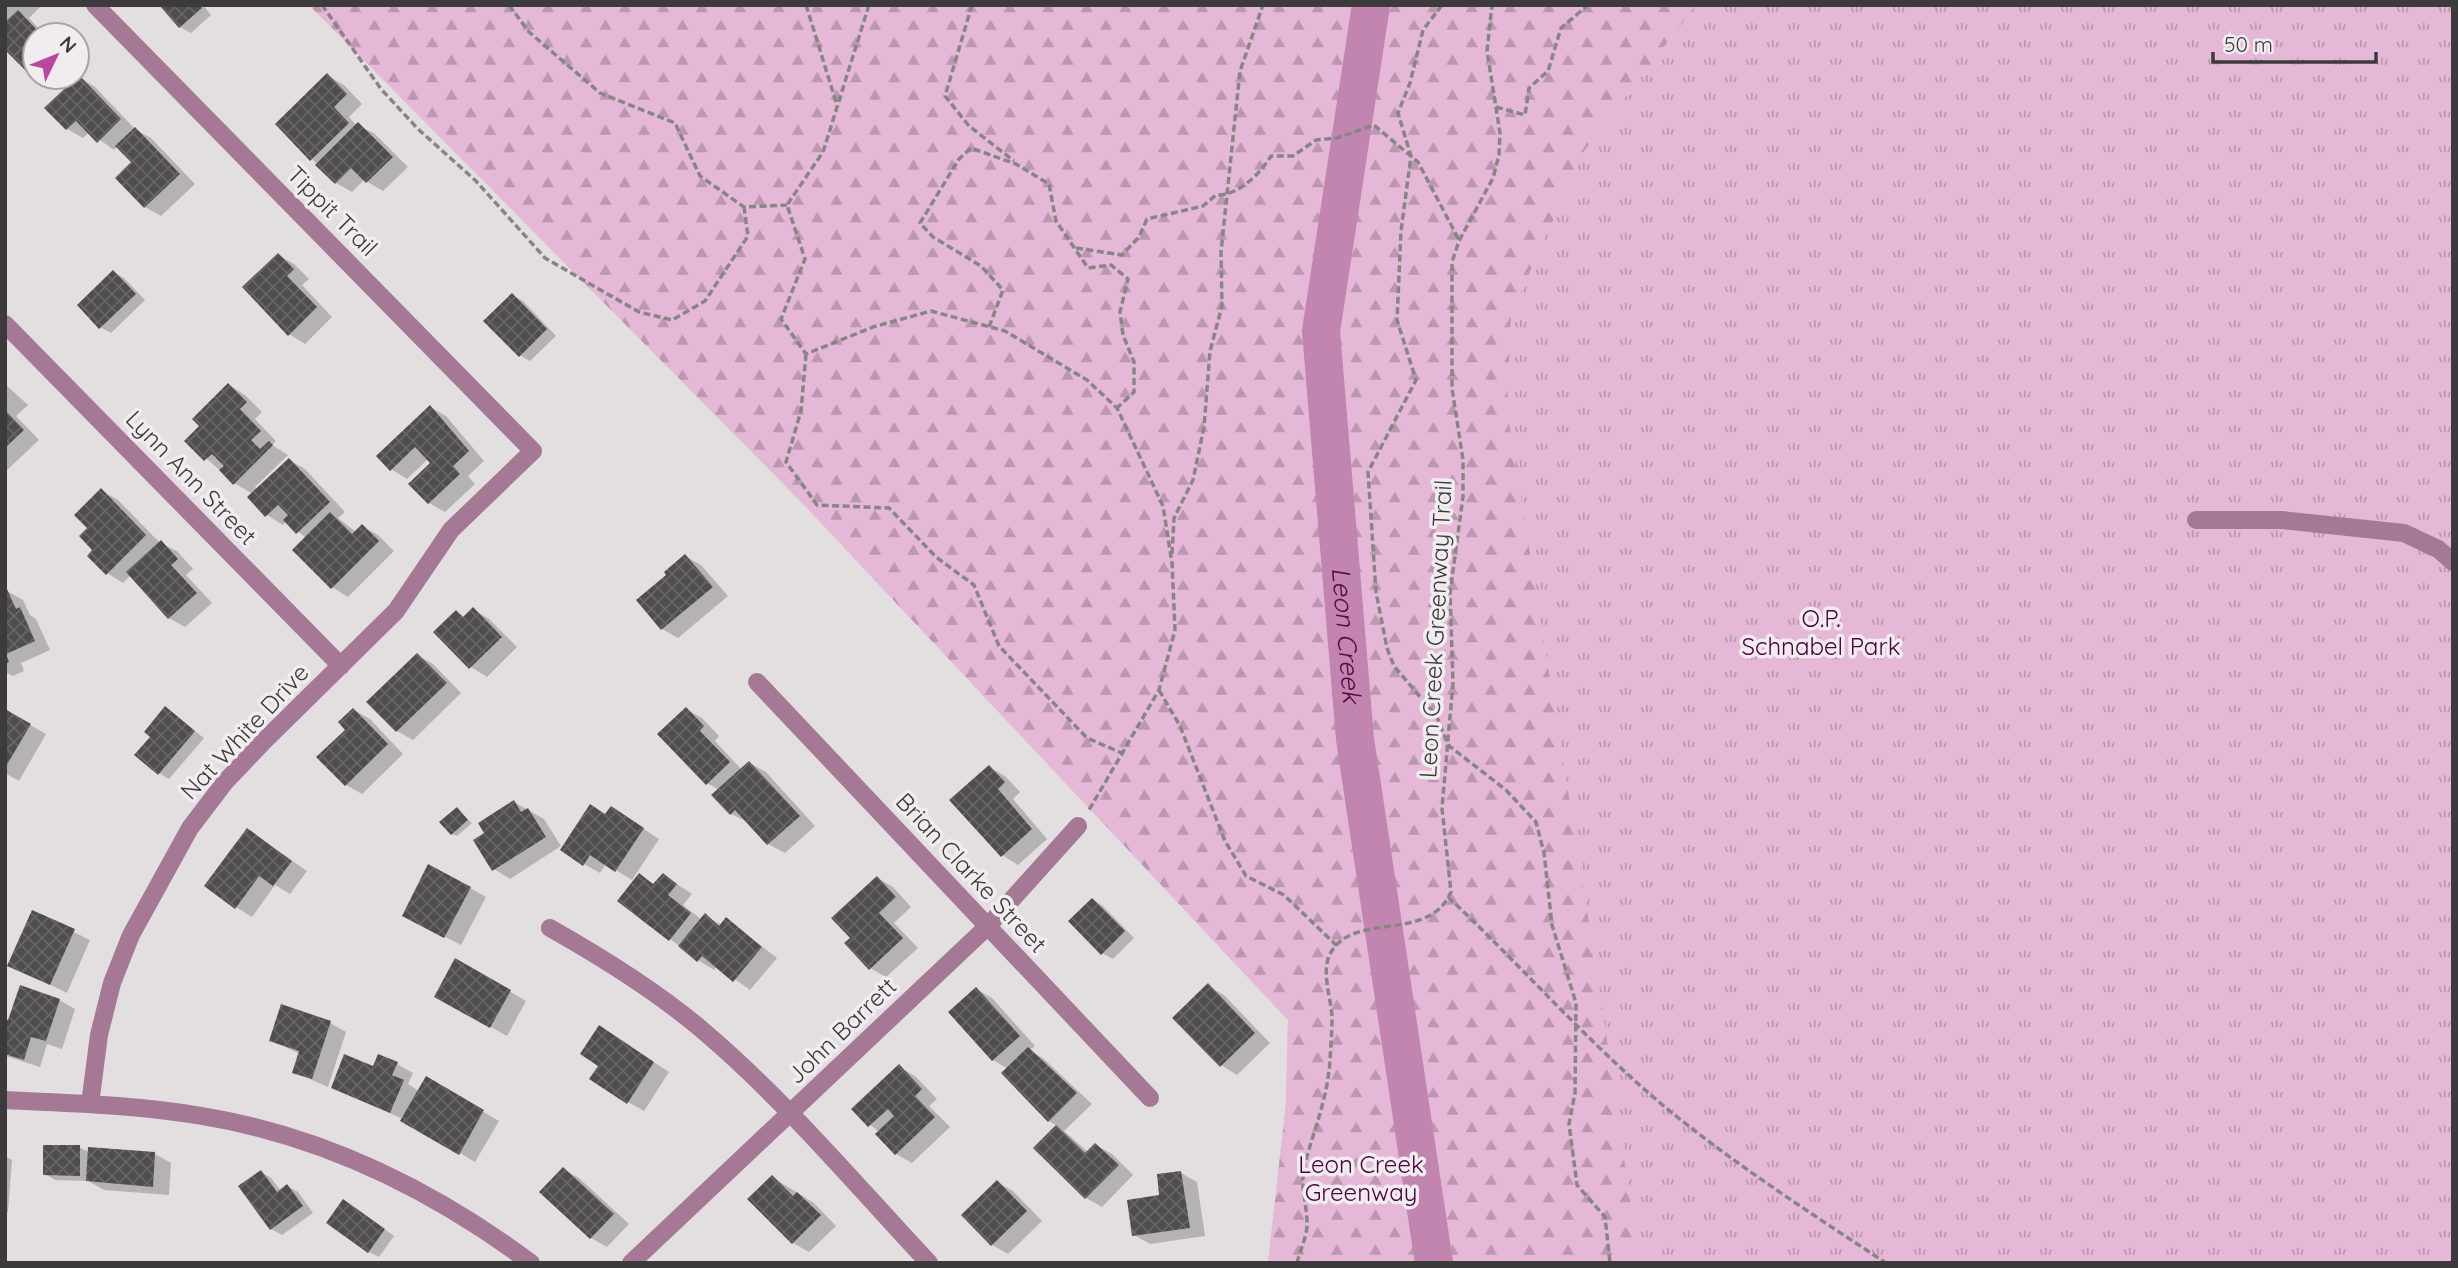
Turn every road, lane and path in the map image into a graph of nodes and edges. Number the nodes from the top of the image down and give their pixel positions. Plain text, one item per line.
1 (95, 5) edge
2 (322, 5) edge
3 (509, 5) edge
4 (806, 5) edge
5 (869, 5) edge
6 (972, 5) edge
7 (1263, 5) edge
8 (1442, 5) edge
9 (1492, 5) edge
10 (1588, 5) edge
11 (838, 107) junction
12 (1496, 107) junction
13 (1411, 156) junction
14 (1016, 163) junction
15 (1228, 196) junction
16 (787, 205) junction
17 (744, 207) junction
18 (1459, 241) junction
19 (1074, 247) junction
20 (5, 324) edge
21 (989, 327) junction
22 (806, 354) junction
23 (1117, 408) junction
24 (533, 451) joint
25 (2196, 520) dead end
26 (2453, 562) edge
27 (1172, 563) junction
28 (341, 666) junction
29 (757, 682) dead end
30 (1159, 690) junction
31 (1448, 745) junction
32 (1124, 754) junction
33 (1077, 825) joint
34 (1448, 897) junction
35 (988, 926) junction
36 (550, 928) dead end
37 (1336, 945) junction
38 (1576, 1024) junction
39 (1150, 1098) dead end
40 (5, 1100) edge
41 (90, 1104) junction
42 (789, 1114) junction
43 (531, 1263) edge
44 (631, 1263) edge
45 (929, 1263) edge
46 (1297, 1263) edge
47 (1610, 1263) edge
48 (1886, 1263) edge

1 - 24 street, Tippit Trail
2 - 17 path
3 - 17 path
4 - 11 path
5 - 11 path
6 - 14 path
7 - 15 path
8 - 13 path
9 - 12 path, Leon Creek Greenway Trail
10 - 12 path
11 - 16 path
12 - 18 path, Leon Creek Greenway Trail
13 - 15 path
13 - 18 path
13 - 31 path
14 - 19 path
14 - 21 path
15 - 19 path
15 - 27 path
16 - 17 path
16 - 22 path
18 - 31 path, Leon Creek Greenway Trail
19 - 23 path
20 - 28 street, Lynn Ann Street
21 - 22 path
21 - 23 path
22 - 32 path
23 - 27 path
24 - 28 street, Nat White Drive
25 - 26 street
27 - 30 path
28 - 41 street, Nat White Drive
29 - 35 street, Brian Clarke Street
30 - 32 path
30 - 37 path
31 - 34 path, Leon Creek Greenway Trail
31 - 38 path
32 - 33 path
33 - 35 street, John Barrett
34 - 37 path
34 - 38 path
35 - 39 street, Brian Clarke Street
35 - 42 street, John Barrett
36 - 42 street
37 - 46 path
38 - 47 path
38 - 48 path
40 - 41 street
41 - 43 street
42 - 44 street, John Barrett
42 - 45 street

